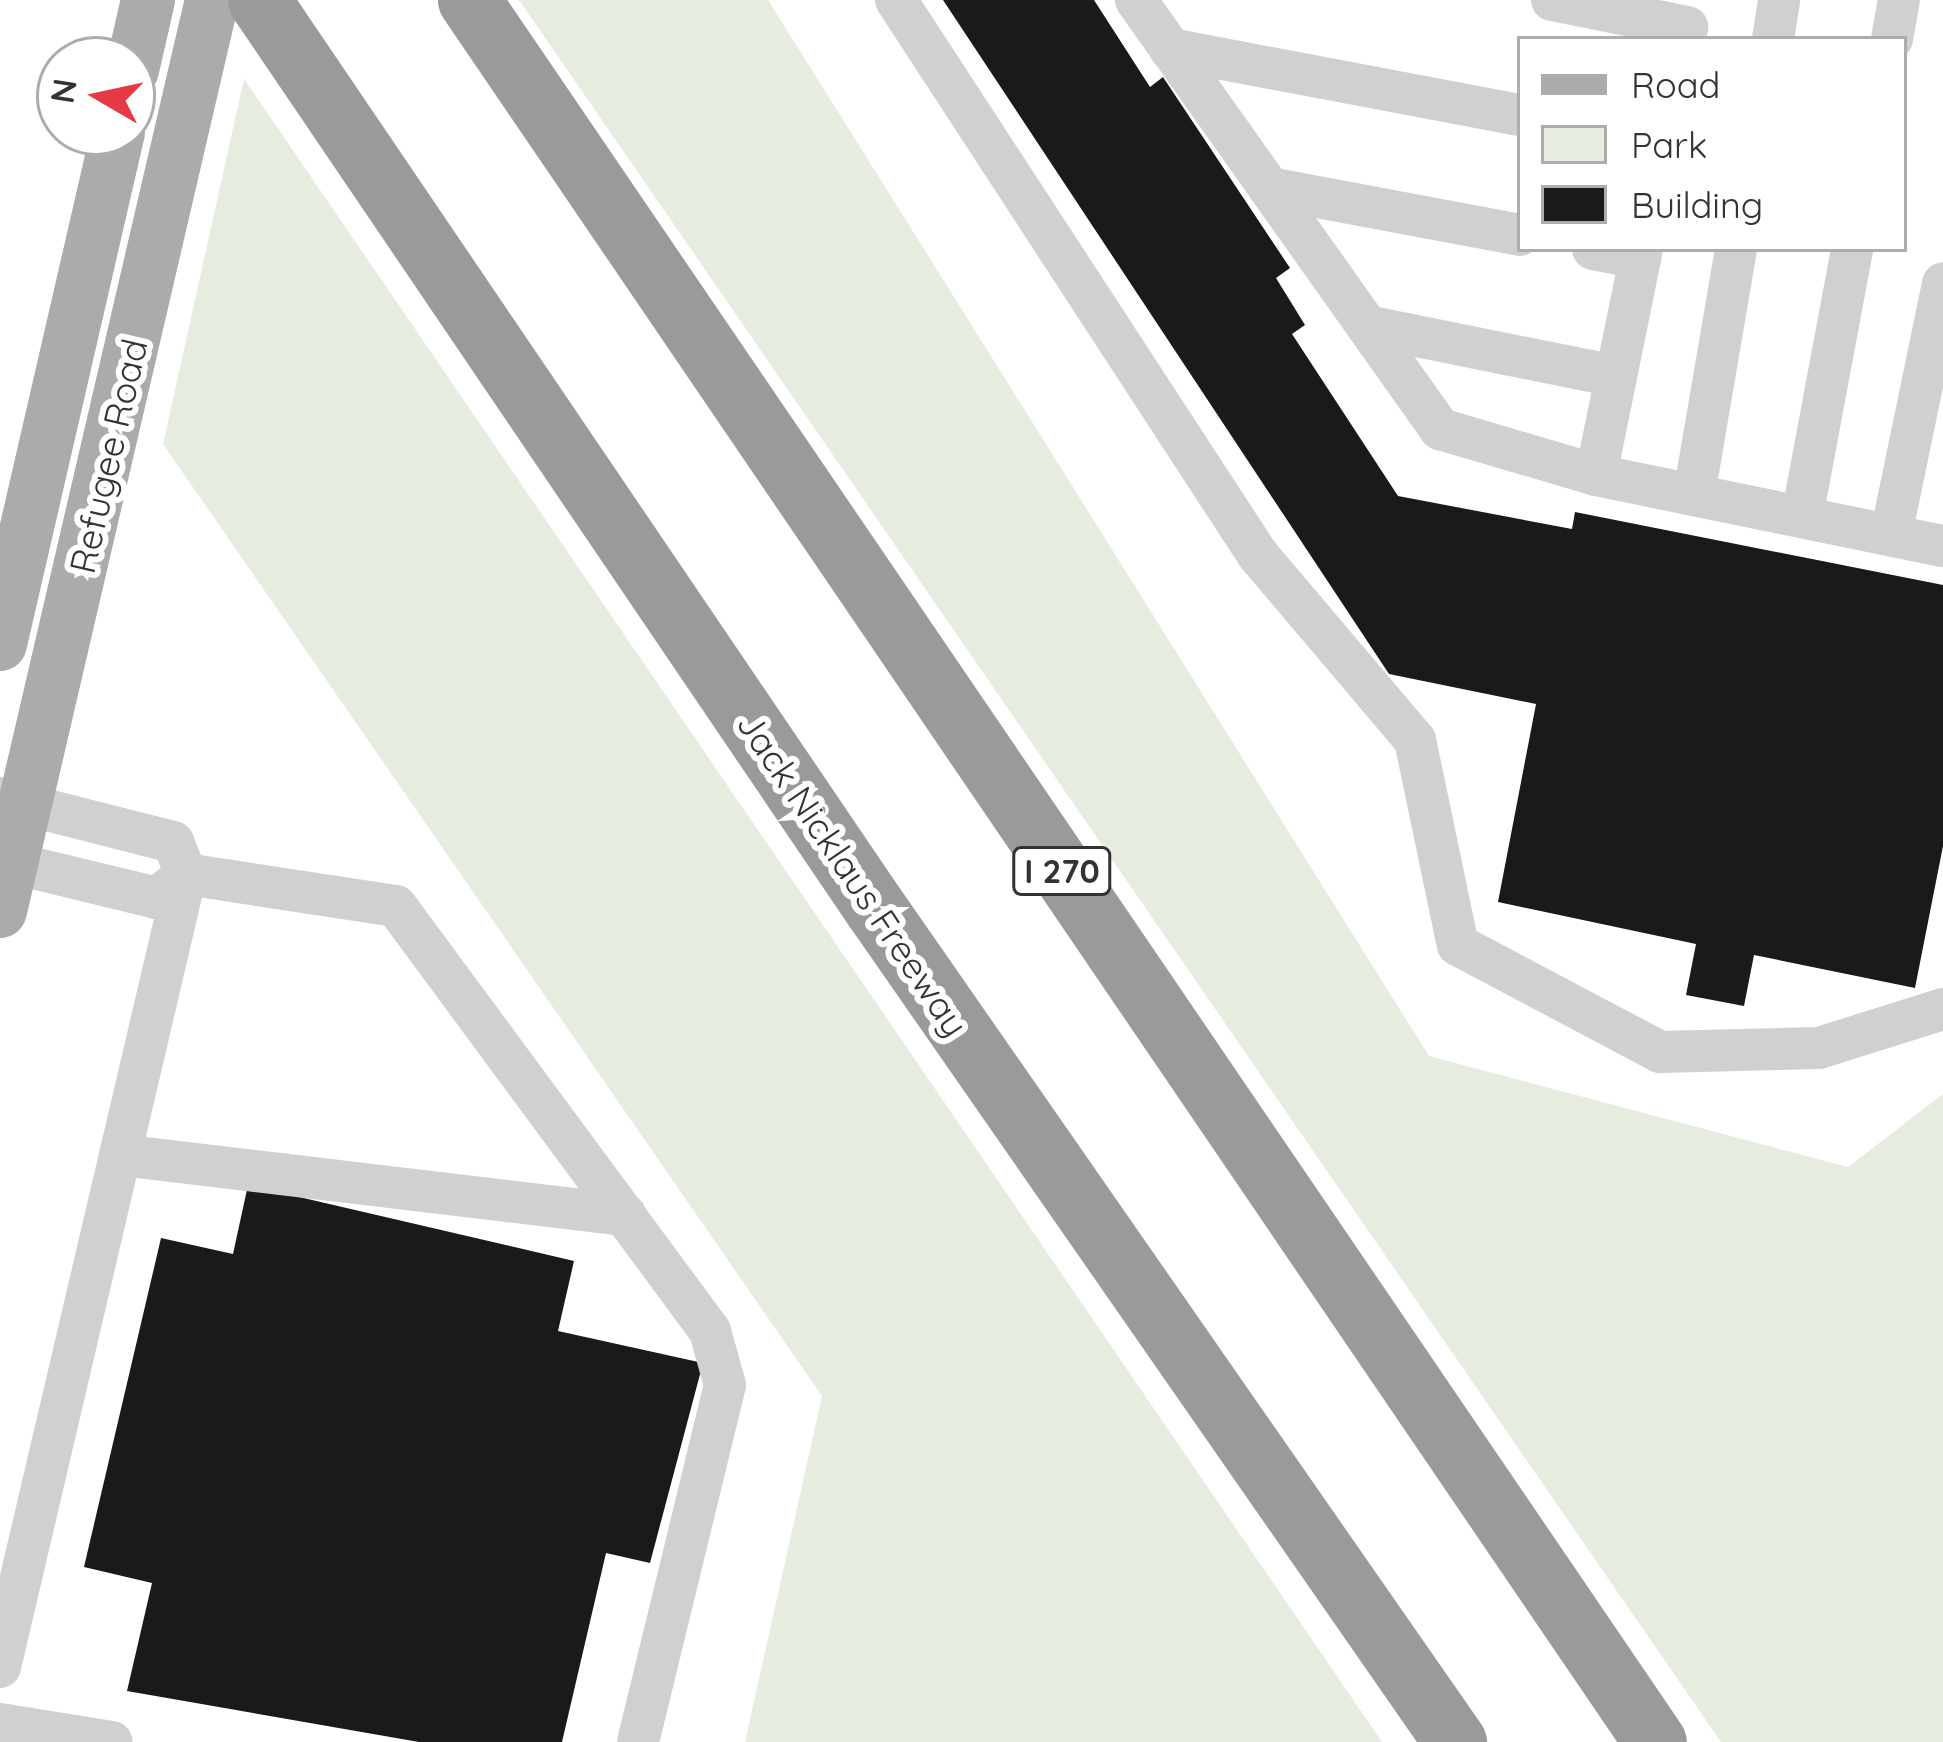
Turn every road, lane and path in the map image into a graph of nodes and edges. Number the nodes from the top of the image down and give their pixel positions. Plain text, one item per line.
1 (148, 0) edge
2 (212, 0) edge
3 (259, 0) edge
4 (469, 0) edge
5 (896, 0) edge
6 (1136, 0) edge
7 (1552, 0) edge
8 (1780, 0) edge
9 (1899, 0) edge
10 (1689, 22) edge
11 (140, 36) edge
12 (1774, 36) edge
13 (1893, 36) edge
14 (1170, 49) junction
15 (1517, 114) edge
16 (112, 156) edge
17 (1269, 188) junction
18 (1517, 234) edge
19 (1735, 252) edge
20 (1851, 252) edge
21 (1641, 253) edge
22 (1943, 284) edge
23 (1367, 326) junction
24 (1616, 376) junction
25 (1596, 475) junction
26 (1694, 495) junction
27 (1802, 517) junction
28 (1891, 536) junction
29 (1943, 546) edge
30 (0, 644) edge
31 (13, 801) edge
32 (186, 874) junction
33 (4, 878) edge
34 (1943, 1009) edge
35 (120, 1155) junction
36 (625, 1215) junction
37 (0, 1667) edge
38 (0, 1724) edge
39 (112, 1742) edge
40 (638, 1742) edge
41 (1455, 1742) edge
42 (1655, 1742) edge

1 - 11 main road
2 - 31 main road, Refugee Road
3 - 41 highway, Jack Nicklaus Freeway
4 - 42 highway, I 270
5 - 34 street
6 - 14 street
7 - 10 street
8 - 12 street
9 - 13 street
14 - 15 street
14 - 17 street
16 - 30 main road, Refugee Road
17 - 18 street
17 - 23 street
19 - 26 street
20 - 27 street
21 - 24 street
22 - 28 street
23 - 24 street
23 - 25 street
24 - 25 street
25 - 26 street
26 - 27 street
27 - 28 street
28 - 29 street
31 - 32 street
31 - 33 main road, Refugee Road
32 - 33 street
32 - 35 street
32 - 36 street
35 - 36 street
35 - 37 street
36 - 40 street
38 - 39 street

